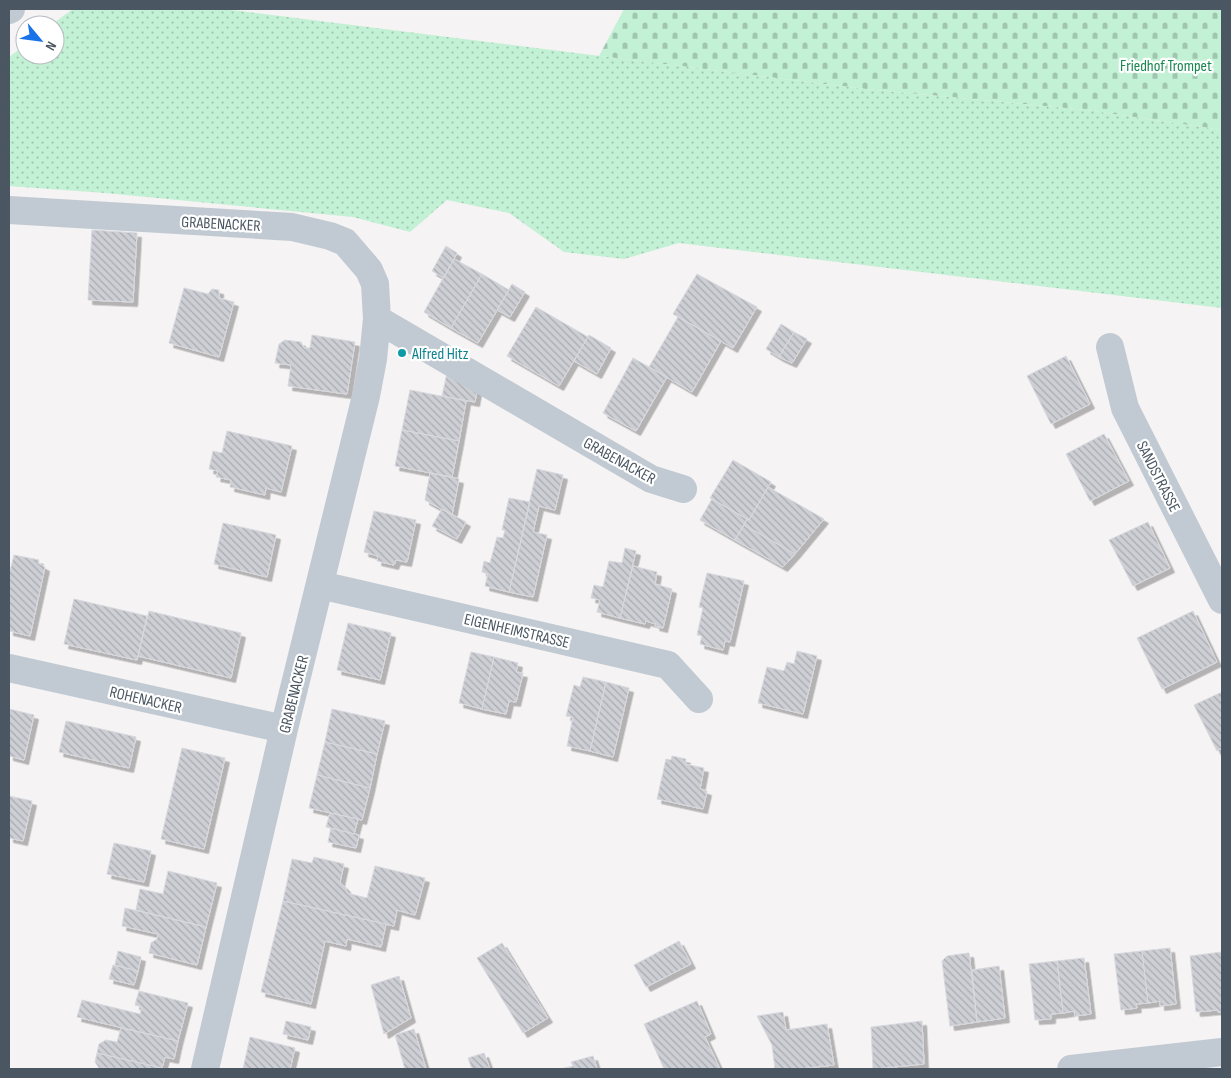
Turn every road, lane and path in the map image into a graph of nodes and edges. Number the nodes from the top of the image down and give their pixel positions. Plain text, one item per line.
1 (9, 210) edge
2 (377, 319) junction
3 (1110, 347) dead end
4 (683, 490) dead end
5 (1214, 563) edge
6 (320, 585) junction
7 (1222, 600) edge
8 (9, 668) edge
9 (699, 699) dead end
10 (284, 730) junction
11 (1222, 1052) edge
12 (205, 1069) edge
13 (1071, 1069) edge

1 - 2 street, GRABENACKER
2 - 4 street, GRABENACKER
2 - 6 street, GRABENACKER
3 - 5 street, SANDSTRASSE
5 - 7 street, SANDSTRASSE
6 - 9 street, EIGENHEIMSTRASSE
6 - 10 street, GRABENACKER
8 - 10 street, ROHENACKER
10 - 12 street, GRABENACKER
11 - 13 street

